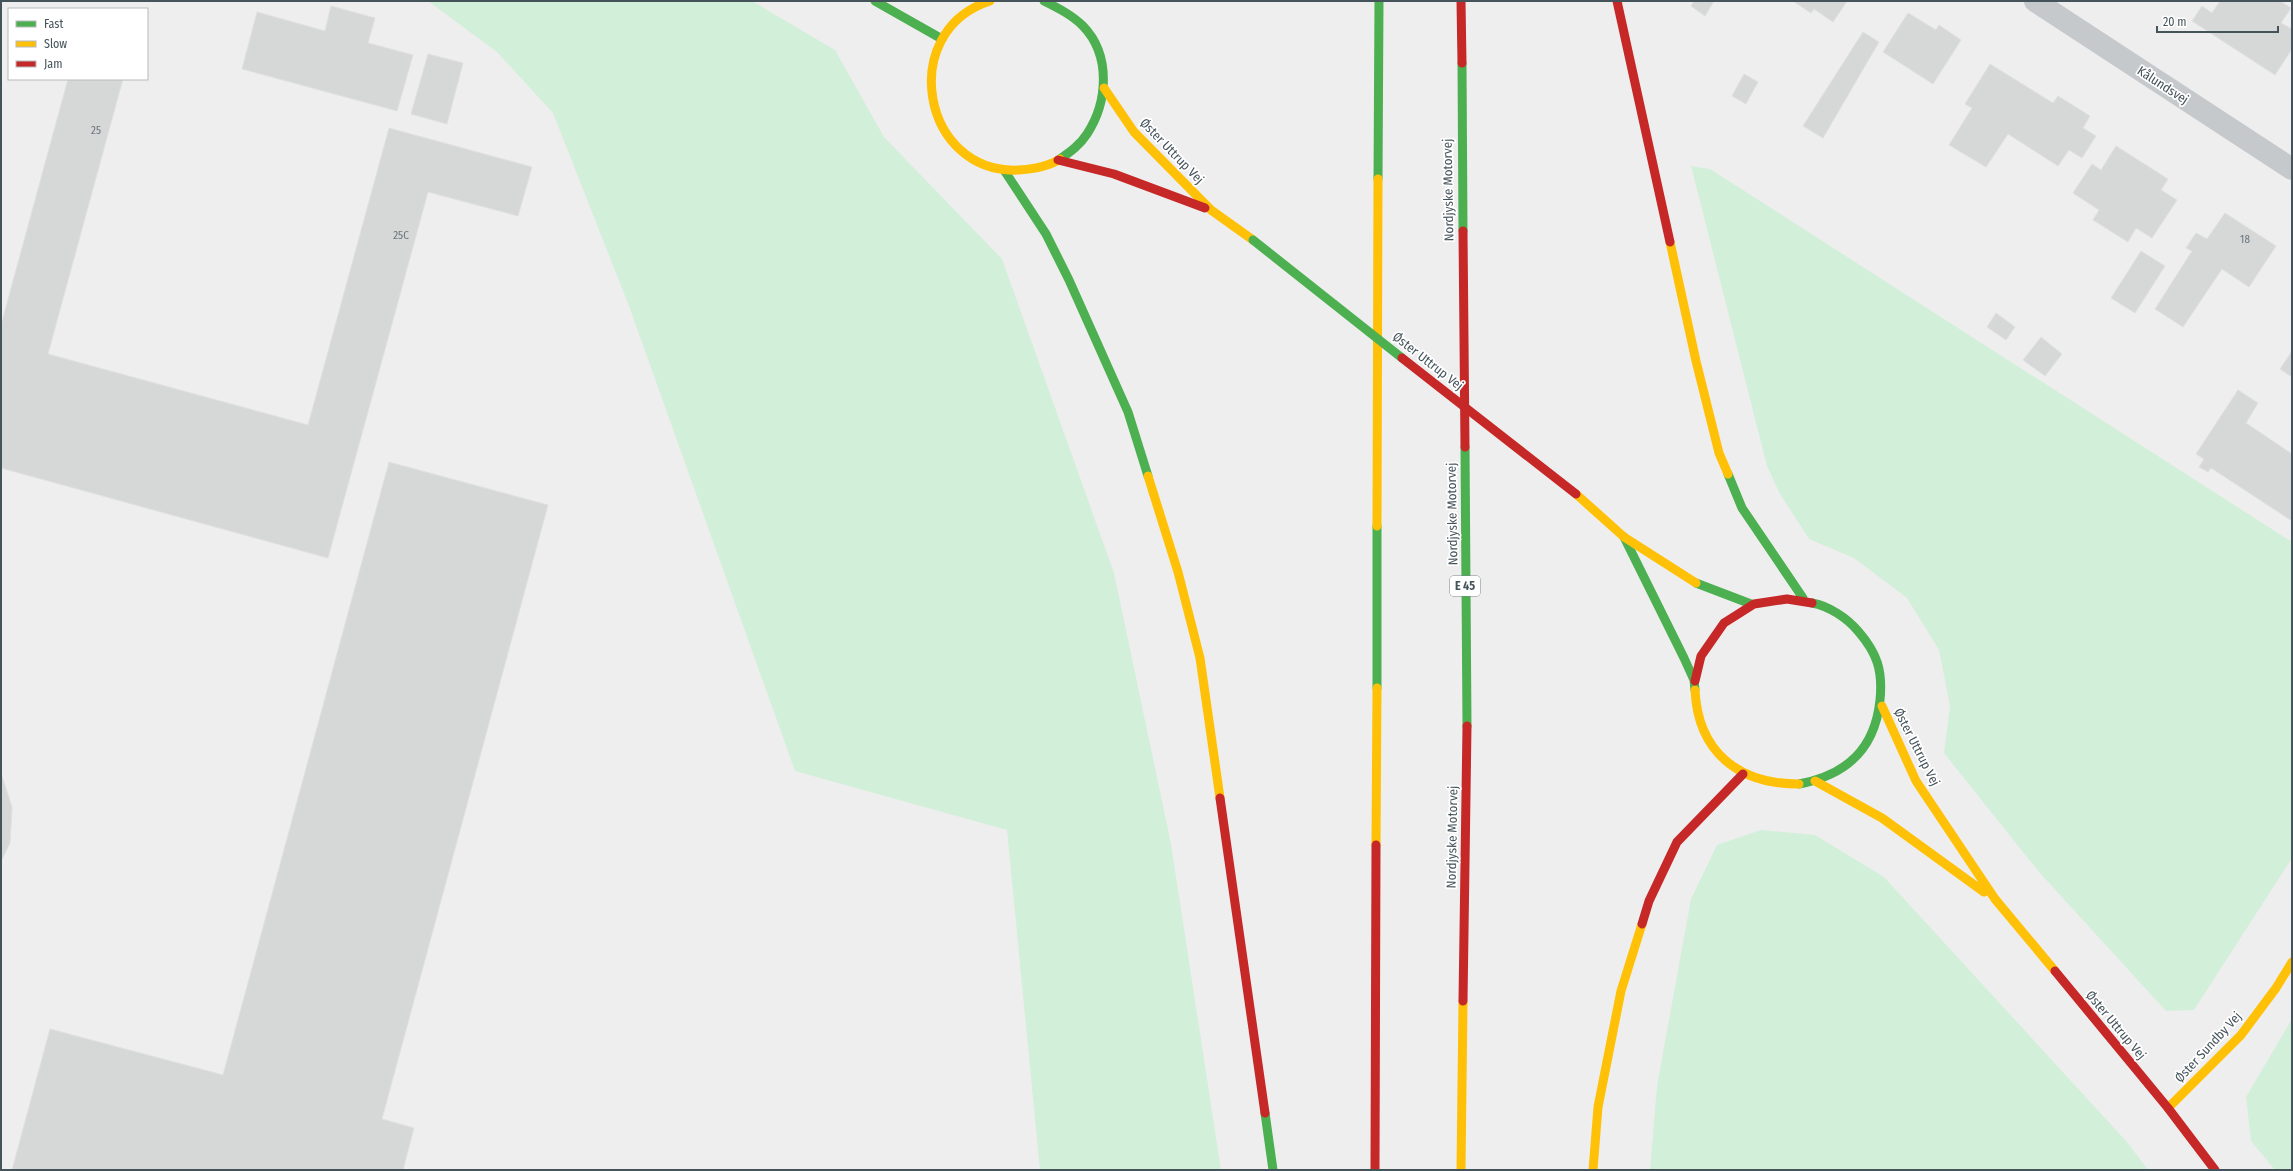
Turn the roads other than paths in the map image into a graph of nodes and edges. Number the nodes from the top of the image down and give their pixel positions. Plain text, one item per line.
1 (875, 1) edge
2 (990, 1) edge
3 (1044, 1) edge
4 (1379, 1) edge
5 (1461, 1) edge
6 (1617, 1) edge
7 (2035, 1) edge
8 (942, 39) junction
9 (1104, 88) junction
10 (1058, 160) junction
11 (2292, 169) edge
12 (1004, 170) junction
13 (1211, 210) junction
14 (1624, 538) junction
15 (1803, 598) junction
16 (1751, 604) junction
17 (1695, 681) junction
18 (1882, 706) junction
19 (1743, 774) junction
20 (1815, 781) junction
21 (1995, 899) junction
22 (2292, 962) edge
23 (2168, 1108) junction
24 (1273, 1170) edge
25 (1375, 1170) edge
26 (1461, 1170) edge
27 (1593, 1170) edge
28 (2215, 1170) edge

1 - 8 main road
2 - 8 main road
3 - 9 main road
4 - 25 main road
5 - 26 main road, Nordjyske Motorvej / E 45
6 - 15 main road
7 - 11 street, Kålundsvej
8 - 12 main road
9 - 10 main road
9 - 13 main road, Øster Uttrup Vej
10 - 12 main road
10 - 13 main road, Øster Uttrup Vej
12 - 24 main road
13 - 14 main road, Øster Uttrup Vej, bridge
14 - 16 main road, Øster Uttrup Vej
14 - 17 main road, Øster Uttrup Vej
15 - 16 main road
15 - 18 main road
16 - 17 main road
17 - 19 main road
18 - 20 main road
18 - 21 main road, Øster Uttrup Vej
19 - 20 main road
19 - 27 main road
20 - 21 main road, Øster Uttrup Vej
21 - 23 main road, Øster Uttrup Vej
22 - 23 main road, Øster Sundby Vej
23 - 28 main road, Øster Uttrup Vej

